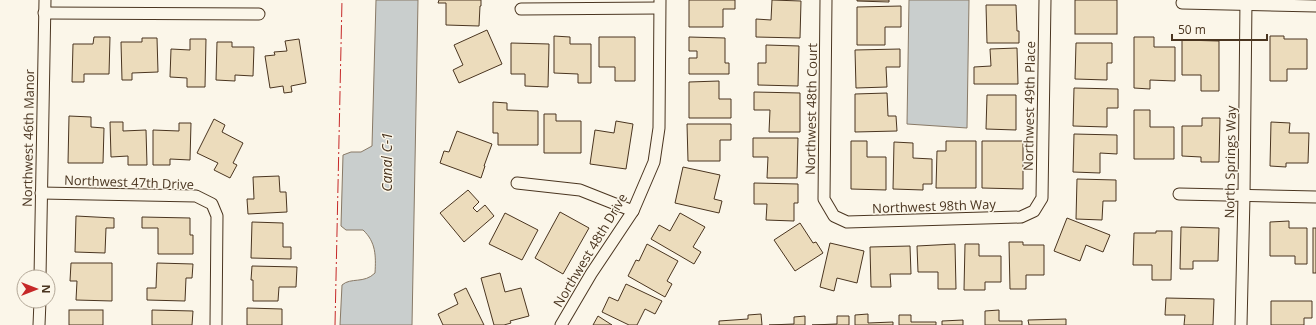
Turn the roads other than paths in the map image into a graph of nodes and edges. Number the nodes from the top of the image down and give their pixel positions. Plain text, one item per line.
1 (44, 0) edge
2 (826, 0) edge
3 (1045, 0) edge
4 (1245, 2) edge
5 (1182, 3) dead end
6 (660, 4) edge
7 (1316, 6) edge
8 (520, 10) dead end
9 (44, 13) junction
10 (259, 14) dead end
11 (517, 183) dead end
12 (41, 193) junction
13 (1179, 194) dead end
14 (1244, 196) junction
15 (1316, 197) edge
16 (633, 211) junction
17 (1034, 211) joint
18 (834, 216) joint
19 (40, 269) edge
20 (40, 309) edge
21 (39, 325) edge
22 (216, 325) edge
23 (561, 325) edge
24 (1241, 325) edge

1 - 9 street, Northwest 46th Manor
2 - 18 street, Northwest 48th Court
3 - 17 street, Northwest 49th Place
4 - 5 street
4 - 7 street
4 - 14 street, North Springs Way
6 - 8 street
6 - 16 street, Northwest 48th Drive
9 - 10 street
9 - 12 street, Northwest 46th Manor
11 - 16 street
12 - 19 street, Northwest 46th Manor
12 - 22 street, Northwest 47th Drive
13 - 14 street
14 - 15 street
14 - 24 street, North Springs Way
16 - 23 street, Northwest 48th Drive
17 - 18 street, Northwest 98th Way
20 - 21 street

